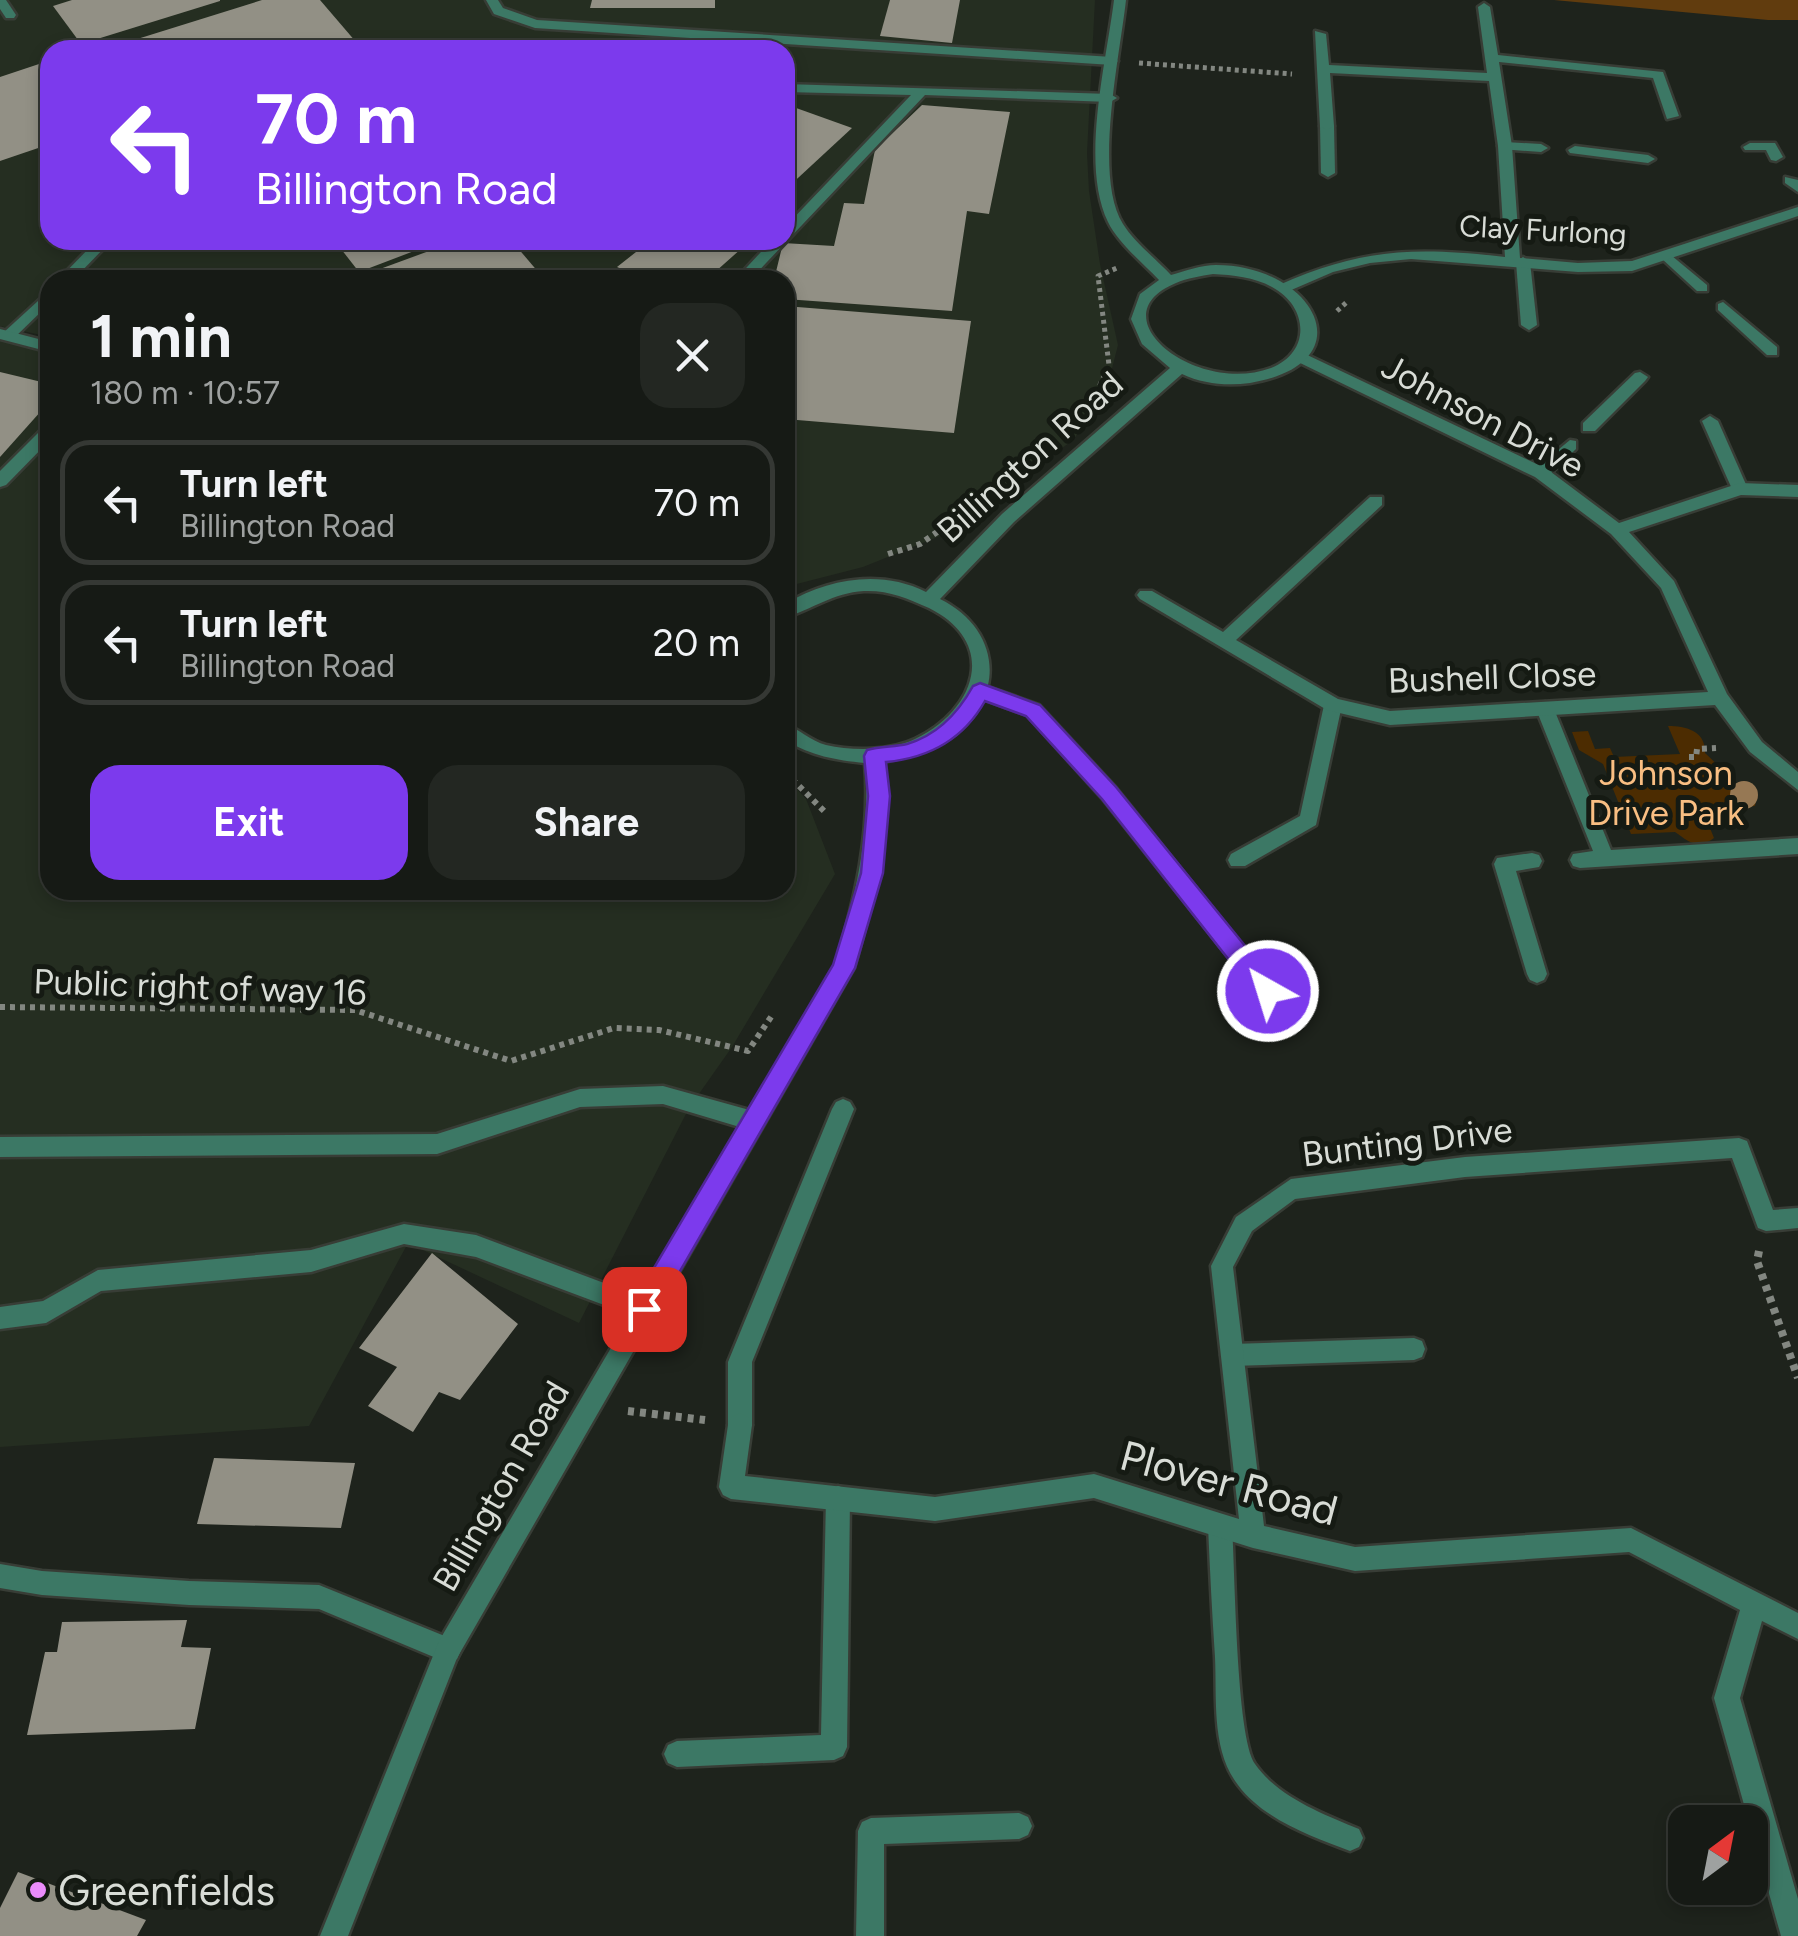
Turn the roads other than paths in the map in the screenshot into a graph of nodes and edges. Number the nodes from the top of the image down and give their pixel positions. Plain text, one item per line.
1 (0, 0) edge
2 (492, 0) edge
3 (1120, 0) edge
4 (1484, 7) dead end
5 (10, 15) dead end
6 (1320, 34) dead end
7 (785, 40) edge
8 (795, 41) edge
9 (1493, 58) junction
10 (1112, 61) junction
11 (1322, 70) junction
12 (1496, 77) junction
13 (795, 88) edge
14 (922, 91) junction
15 (1110, 98) junction
16 (1672, 116) dead end
17 (1504, 146) junction
18 (1750, 146) dead end
19 (1541, 148) dead end
20 (1574, 150) dead end
21 (1776, 157) dead end
22 (1648, 159) dead end
23 (1328, 173) dead end
24 (1798, 211) edge
25 (795, 216) edge
26 (95, 250) edge
27 (771, 250) edge
28 (1666, 255) junction
29 (1518, 262) junction
30 (75, 270) edge
31 (752, 270) edge
32 (1167, 279) junction
33 (1284, 288) junction
34 (1702, 288) dead end
35 (40, 303) edge
36 (1723, 307) dead end
37 (1529, 325) dead end
38 (4, 335) edge
39 (40, 344) edge
40 (1772, 351) dead end
41 (1300, 357) junction
42 (1178, 368) junction
43 (1640, 377) dead end
44 (1710, 421) dead end
45 (1588, 427) dead end
46 (40, 441) edge
47 (1570, 445) dead end
48 (1541, 472) junction
49 (0, 481) edge
50 (1740, 489) junction
51 (1798, 491) edge
52 (1376, 501) dead end
53 (1617, 530) junction
54 (1146, 595) dead end
55 (930, 598) junction
56 (795, 607) edge
57 (1226, 639) junction
58 (980, 691) junction
59 (1720, 698) junction
60 (1333, 705) junction
61 (1545, 709) junction
62 (795, 736) edge
63 (874, 756) junction
64 (1798, 782) edge
65 (1798, 846) edge
66 (1606, 858) junction
67 (1238, 860) dead end
68 (1580, 860) dead end
69 (1532, 861) dead end
70 (1536, 974) dead end
71 (1268, 991) dead end
72 (843, 1109) dead end
73 (753, 1121) junction
74 (0, 1147) edge
75 (1798, 1218) edge
76 (644, 1309) junction
77 (0, 1318) edge
78 (1414, 1349) dead end
79 (1232, 1355) junction
80 (838, 1498) junction
81 (1220, 1526) junction
82 (1253, 1536) junction
83 (0, 1576) edge
84 (1754, 1605) junction
85 (1798, 1626) edge
86 (448, 1650) junction
87 (676, 1754) dead end
88 (1019, 1826) dead end
89 (1350, 1838) dead end
90 (334, 1936) edge
91 (870, 1936) edge
92 (1795, 1936) edge

1 - 5 street
2 - 7 street
3 - 10 street
4 - 9 street
6 - 11 street
8 - 10 street
9 - 12 street
9 - 16 street
10 - 15 street
11 - 12 street
11 - 23 street
12 - 17 street
13 - 14 street
14 - 15 street
14 - 25 street
15 - 32 street
17 - 19 street
17 - 29 street
18 - 21 street
20 - 22 street
24 - 28 street, Clay Furlong
26 - 30 street
27 - 31 street
28 - 29 street, Clay Furlong
28 - 34 street
29 - 33 street, Clay Furlong
29 - 37 street
32 - 33 street
32 - 42 street, Billington Road
33 - 41 street
35 - 38 street
36 - 40 street
38 - 39 street
41 - 42 street
41 - 48 street, Johnson Drive
42 - 55 street, Billington Road
43 - 45 street
44 - 50 street
46 - 49 street
47 - 48 street
48 - 53 street, Johnson Drive
50 - 51 street
50 - 53 street
52 - 57 street
53 - 59 street, Johnson Drive
54 - 57 street, Bushell Close
55 - 56 street
55 - 58 street
57 - 60 street, Bushell Close
58 - 63 street
58 - 71 street
59 - 61 street, Bushell Close
59 - 64 street, Johnson Drive
60 - 61 street, Bushell Close
60 - 67 street
61 - 66 street
62 - 63 street
63 - 73 street, Billington Road
65 - 66 street
66 - 68 street
69 - 70 street
72 - 80 street, Plover Road
73 - 74 street
73 - 76 street, Billington Road
75 - 79 street, Bunting Drive
76 - 77 street
76 - 86 street, Billington Road
78 - 79 street
79 - 82 street, Bunting Drive
80 - 81 street, Plover Road
80 - 87 street
81 - 82 street, Plover Road
81 - 89 street
82 - 84 street, Plover Road
83 - 86 street
84 - 85 street, Plover Road
84 - 92 street
86 - 90 street, Billington Road
88 - 91 street

